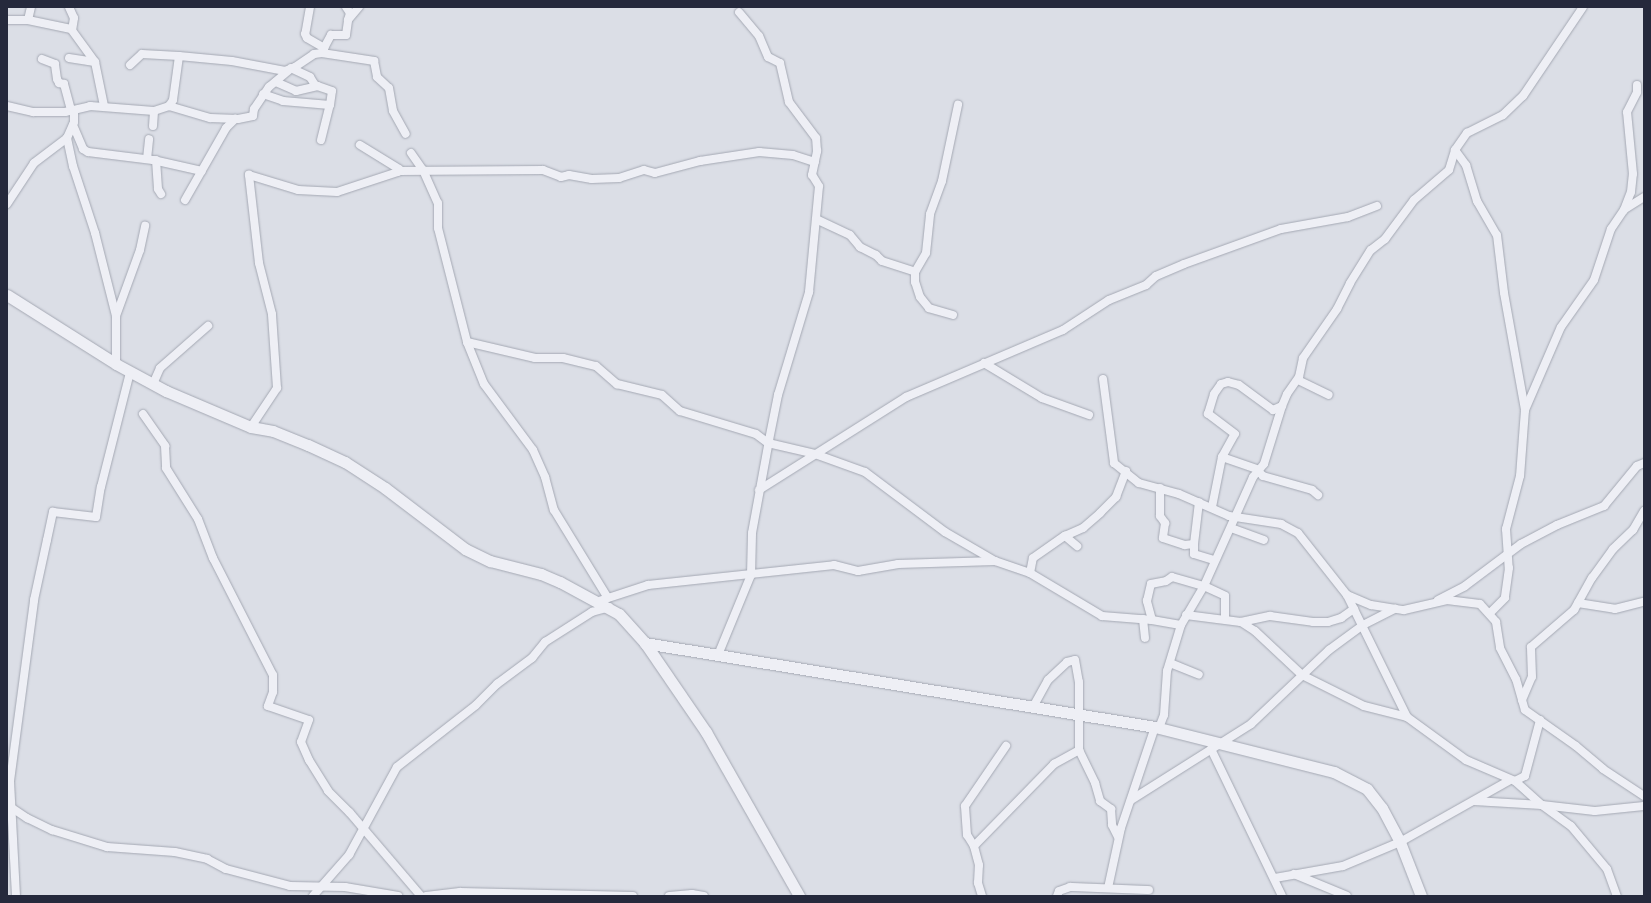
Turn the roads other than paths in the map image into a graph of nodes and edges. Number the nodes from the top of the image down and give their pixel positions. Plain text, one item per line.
1 (31, 7) edge
2 (69, 7) edge
3 (310, 7) edge
4 (346, 7) edge
5 (359, 7) edge
6 (1583, 7) edge
7 (740, 12) dead end
8 (7, 20) edge
9 (28, 20) junction
10 (348, 20) junction
11 (72, 30) junction
12 (323, 51) junction
13 (179, 56) junction
14 (69, 58) dead end
15 (42, 59) dead end
16 (95, 62) junction
17 (130, 65) dead end
18 (292, 68) junction
19 (276, 82) junction
20 (1637, 85) dead end
21 (317, 86) junction
22 (263, 94) junction
23 (330, 105) junction
24 (958, 105) dead end
25 (7, 106) edge
26 (104, 106) junction
27 (169, 106) junction
28 (71, 110) junction
29 (154, 111) junction
30 (235, 119) junction
31 (73, 125) junction
32 (153, 126) dead end
33 (406, 134) dead end
34 (67, 138) junction
35 (149, 139) dead end
36 (321, 140) dead end
37 (360, 145) dead end
38 (1455, 150) junction
39 (411, 153) dead end
40 (147, 159) junction
41 (156, 160) junction
42 (815, 162) junction
43 (423, 170) junction
44 (202, 171) junction
45 (399, 171) junction
46 (161, 194) dead end
47 (1644, 197) edge
48 (185, 200) dead end
49 (7, 204) edge
50 (1377, 206) dead end
51 (1624, 210) junction
52 (818, 220) junction
53 (145, 226) dead end
54 (915, 272) junction
55 (7, 295) edge
56 (953, 315) dead end
57 (116, 316) junction
58 (208, 326) dead end
59 (467, 342) junction
60 (116, 364) junction
61 (984, 364) junction
62 (130, 372) junction
63 (1104, 379) dead end
64 (1298, 380) junction
65 (153, 384) junction
66 (1329, 395) dead end
67 (1282, 406) junction
68 (1525, 410) junction
69 (143, 414) dead end
70 (1089, 415) dead end
71 (251, 427) junction
72 (768, 443) junction
73 (816, 454) junction
74 (1222, 457) junction
75 (1644, 463) edge
76 (1126, 470) junction
77 (1258, 470) junction
78 (1160, 488) junction
79 (759, 490) junction
80 (1318, 495) dead end
81 (1199, 502) junction
82 (1212, 507) junction
83 (1644, 511) edge
84 (1236, 518) junction
85 (1231, 528) junction
86 (1065, 536) junction
87 (1264, 540) dead end
88 (1194, 544) junction
89 (1078, 546) dead end
90 (1508, 554) junction
91 (1214, 560) junction
92 (995, 561) junction
93 (1030, 573) junction
94 (751, 575) junction
95 (1204, 586) junction
96 (1347, 595) junction
97 (605, 602) junction
98 (1644, 602) edge
99 (1578, 603) junction
100 (1425, 606) junction
101 (1354, 609) junction
102 (1395, 609) junction
103 (1490, 613) junction
104 (1186, 615) junction
105 (1147, 619) junction
106 (1225, 619) junction
107 (1241, 622) junction
108 (1181, 625) junction
109 (1363, 626) junction
110 (1144, 638) dead end
111 (645, 644) junction
112 (718, 655) junction
113 (1170, 662) junction
114 (1199, 675) dead end
115 (1302, 675) junction
116 (1522, 700) junction
117 (1033, 707) junction
118 (1080, 715) junction
119 (1407, 717) junction
120 (1540, 720) junction
121 (1157, 727) junction
122 (1006, 746) dead end
123 (1216, 746) junction
124 (1080, 750) junction
125 (1512, 780) junction
126 (1644, 796) edge
127 (1131, 800) junction
128 (1473, 801) junction
129 (1542, 805) junction
130 (9, 806) edge
131 (1644, 806) edge
132 (364, 829) junction
133 (1118, 837) junction
134 (1400, 842) junction
135 (974, 846) junction
136 (1294, 874) junction
137 (1274, 878) junction
138 (320, 887) junction
139 (1108, 888) junction
140 (1149, 890) dead end
141 (1126, 893) edge
142 (16, 896) edge
143 (313, 896) edge
144 (398, 896) edge
145 (421, 896) edge
146 (426, 896) edge
147 (633, 896) edge
148 (669, 896) edge
149 (704, 896) edge
150 (799, 896) edge
151 (982, 896) edge
152 (1056, 896) edge
153 (1282, 896) edge
154 (1347, 896) edge
155 (1421, 896) edge
156 (1617, 896) edge

1 - 9 street
2 - 11 street
3 - 12 street
4 - 10 street
5 - 10 street
6 - 38 street
7 - 42 street
8 - 9 street
9 - 11 street
10 - 12 street
11 - 16 street
12 - 18 street
12 - 33 street
13 - 17 street
13 - 18 street
13 - 27 street
14 - 16 street
15 - 28 street
16 - 26 street
18 - 19 street
18 - 21 street
19 - 21 street
19 - 22 street
20 - 51 street
21 - 23 street
22 - 23 street
22 - 30 street
23 - 36 street
24 - 54 street
25 - 28 street
26 - 28 street
26 - 29 street
27 - 29 street
27 - 30 street
28 - 31 street
29 - 32 street
30 - 44 street
31 - 34 street
31 - 40 street
34 - 49 street
34 - 57 street
35 - 40 street
37 - 45 street
38 - 64 street
38 - 68 street
39 - 43 street
40 - 41 street
41 - 44 street
41 - 46 street
42 - 43 street
42 - 52 street
43 - 45 street
43 - 59 street
44 - 48 street
45 - 71 street
47 - 51 street
50 - 61 street
51 - 68 street
52 - 54 street
52 - 72 street
53 - 57 street
54 - 56 street
55 - 60 street
57 - 60 street
58 - 65 street
59 - 72 street
59 - 97 street
60 - 62 street
61 - 70 street
61 - 73 street
62 - 65 street
62 - 130 street
63 - 76 street
64 - 66 street
64 - 67 street
65 - 71 street
67 - 74 street
67 - 77 street
68 - 90 street
69 - 132 street
71 - 97 street
72 - 73 street
72 - 79 street
73 - 79 street
73 - 92 street
74 - 77 street
74 - 82 street
75 - 90 street
76 - 78 street
76 - 86 street
77 - 80 street
77 - 84 street
78 - 81 street
78 - 88 street
79 - 94 street
81 - 82 street
81 - 88 street
82 - 84 street
83 - 99 street
84 - 85 street
84 - 96 street
85 - 87 street
85 - 91 street
86 - 89 street
86 - 93 street
88 - 91 street
90 - 100 street
90 - 103 street
91 - 95 street
92 - 93 street
92 - 94 street
93 - 105 street
94 - 97 street
94 - 112 street
95 - 104 street
95 - 105 street
95 - 106 street
96 - 101 street
96 - 102 street
97 - 111 street
97 - 132 street
98 - 99 street
99 - 116 street
100 - 102 street
100 - 103 street
101 - 107 street
101 - 109 street
102 - 109 street
103 - 116 street
104 - 106 street
104 - 108 street
105 - 108 street
105 - 110 street
106 - 107 street
107 - 115 street
108 - 113 street
109 - 115 street
109 - 119 street
111 - 112 street
111 - 150 street
112 - 117 street
113 - 114 street
113 - 121 street
115 - 119 street
115 - 123 street
116 - 120 street
117 - 118 street
117 - 118 street
118 - 121 street
118 - 124 street
119 - 125 street
120 - 125 street
120 - 126 street
121 - 123 street
121 - 127 street
122 - 135 street
123 - 127 street
123 - 134 street
123 - 137 street
124 - 133 street
124 - 135 street
125 - 128 street
125 - 129 street
127 - 133 street
128 - 129 street
128 - 134 street
129 - 131 street
129 - 156 street
130 - 138 street
130 - 142 street
132 - 138 street
132 - 145 street
133 - 139 street
134 - 136 street
134 - 155 street
135 - 151 street
136 - 137 street
136 - 154 street
137 - 153 street
138 - 143 street
138 - 144 street
139 - 141 street
139 - 152 street
140 - 141 street
146 - 147 street
148 - 149 street

